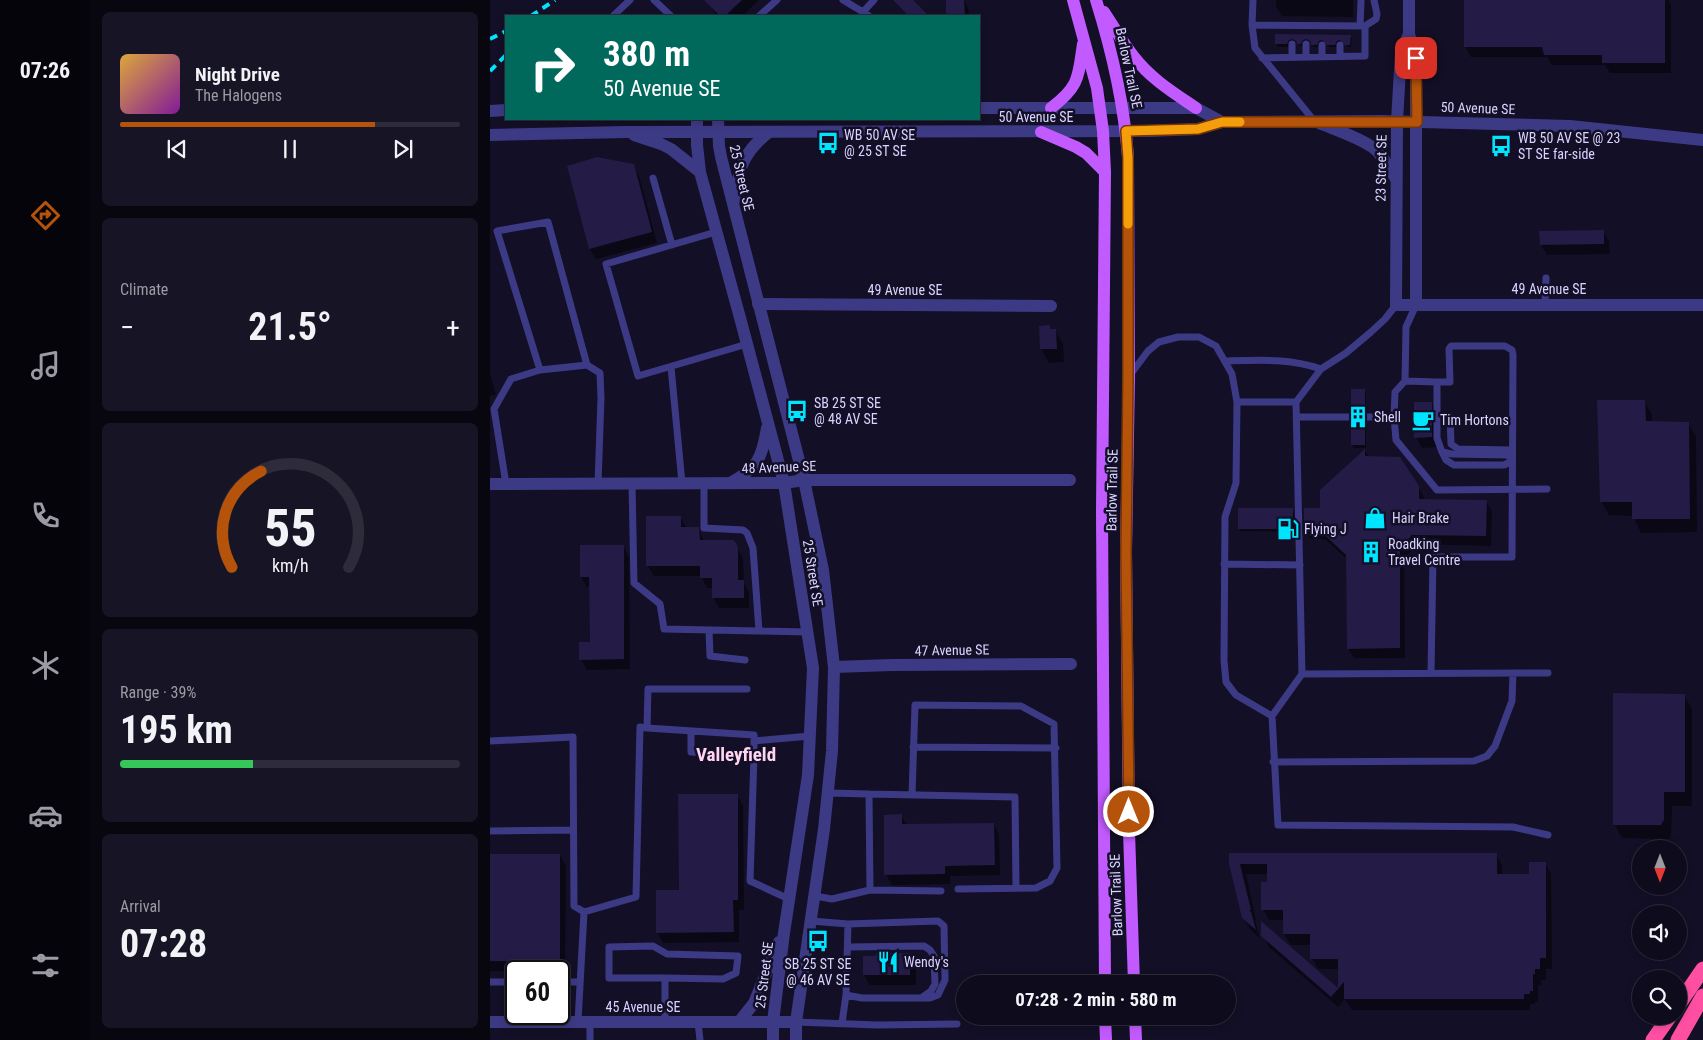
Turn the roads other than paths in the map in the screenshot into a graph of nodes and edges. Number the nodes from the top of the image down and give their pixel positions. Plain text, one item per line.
1 (630, 0) edge
2 (654, 0) edge
3 (777, 0) edge
4 (843, 0) edge
5 (874, 0) edge
6 (1073, 0) edge
7 (1096, 0) edge
8 (1253, 0) edge
9 (1374, 0) edge
10 (1409, 0) edge
11 (1362, 1) dead end
12 (866, 14) edge
13 (614, 15) edge
14 (670, 15) edge
15 (760, 15) edge
16 (1252, 25) junction
17 (1292, 25) junction
18 (1307, 25) junction
19 (1323, 25) junction
20 (1340, 25) junction
21 (1363, 26) junction
22 (1292, 34) dead end
23 (1307, 34) dead end
24 (1322, 34) dead end
25 (1340, 34) dead end
26 (1409, 34) junction
27 (1083, 39) junction
28 (1292, 44) dead end
29 (1306, 44) dead end
30 (1322, 45) dead end
31 (1340, 45) dead end
32 (1292, 56) junction
33 (1306, 56) junction
34 (1322, 56) junction
35 (1340, 56) junction
36 (1262, 58) junction
37 (980, 108) edge
38 (1052, 108) junction
39 (1101, 108) junction
40 (1122, 108) junction
41 (1196, 108) junction
42 (490, 110) edge
43 (505, 110) edge
44 (697, 120) edge
45 (718, 120) edge
46 (1397, 121) junction
47 (1222, 122) junction
48 (1315, 122) junction
49 (1417, 122) junction
50 (1103, 131) junction
51 (1126, 131) junction
52 (625, 132) junction
53 (697, 132) junction
54 (718, 132) junction
55 (769, 132) junction
56 (1041, 132) junction
57 (490, 135) edge
58 (1703, 140) edge
59 (700, 172) junction
60 (1105, 172) junction
61 (653, 178) dead end
62 (1396, 179) junction
63 (733, 206) junction
64 (494, 231) edge
65 (716, 232) junction
66 (672, 245) junction
67 (1546, 278) dead end
68 (758, 304) junction
69 (1416, 304) junction
70 (1546, 304) junction
71 (1396, 305) junction
72 (1703, 305) edge
73 (1051, 306) dead end
74 (747, 344) junction
75 (1225, 361) junction
76 (587, 365) junction
77 (671, 366) junction
78 (540, 370) junction
79 (1321, 370) junction
80 (1128, 377) junction
81 (1405, 381) junction
82 (1437, 382) junction
83 (1237, 402) junction
84 (1296, 402) junction
85 (1450, 416) dead end
86 (1297, 417) junction
87 (1394, 417) junction
88 (768, 423) junction
89 (1512, 450) junction
90 (1442, 452) junction
91 (1512, 461) junction
92 (804, 480) junction
93 (1070, 480) dead end
94 (730, 483) junction
95 (784, 483) junction
96 (490, 484) edge
97 (506, 484) junction
98 (598, 484) junction
99 (632, 484) junction
100 (682, 484) junction
101 (704, 484) junction
102 (1547, 489) dead end
103 (1512, 491) junction
104 (1224, 564) junction
105 (1300, 566) junction
106 (709, 630) junction
107 (759, 631) junction
108 (808, 632) junction
109 (745, 660) dead end
110 (1070, 664) dead end
111 (834, 667) junction
112 (1513, 673) junction
113 (1548, 673) dead end
114 (1302, 674) junction
115 (1431, 674) junction
116 (747, 689) dead end
117 (1272, 716) junction
118 (647, 728) junction
119 (691, 731) junction
120 (810, 736) junction
121 (490, 741) edge
122 (754, 741) junction
123 (914, 746) junction
124 (1056, 748) junction
125 (754, 755) junction
126 (1273, 762) junction
127 (806, 791) junction
128 (828, 793) junction
129 (869, 794) junction
130 (912, 795) junction
131 (573, 830) junction
132 (490, 831) edge
133 (1548, 835) dead end
134 (1016, 888) junction
135 (958, 889) dead end
136 (870, 890) junction
137 (941, 891) dead end
138 (814, 896) junction
139 (789, 899) junction
140 (584, 912) junction
141 (811, 921) junction
142 (848, 924) junction
143 (784, 933) junction
144 (848, 947) junction
145 (1703, 969) edge
146 (1105, 975) edge
147 (1134, 975) edge
148 (665, 978) junction
149 (490, 982) edge
150 (505, 982) edge
151 (570, 982) edge
152 (580, 982) junction
153 (1687, 992) edge
154 (846, 994) junction
155 (1703, 996) edge
156 (920, 998) junction
157 (490, 1022) edge
158 (584, 1022) junction
159 (665, 1022) junction
160 (698, 1022) junction
161 (740, 1022) junction
162 (773, 1022) junction
163 (796, 1022) junction
164 (842, 1023) junction
165 (956, 1024) edge
166 (1105, 1025) edge
167 (1135, 1025) edge
168 (1664, 1025) edge
169 (590, 1040) edge
170 (700, 1040) edge
171 (773, 1040) edge
172 (796, 1040) edge
173 (1106, 1040) edge
174 (1136, 1040) edge
175 (1653, 1040) edge
176 (1678, 1040) edge

1 - 13 lane
2 - 14 lane
3 - 15 lane
4 - 12 lane
5 - 12 lane
6 - 27 main road, Barlow Trail SE
7 - 40 main road, Barlow Trail SE
7 - 41 main road
8 - 16 lane
9 - 21 lane
10 - 26 street, 23 Street SE
11 - 21 lane
16 - 17 lane
16 - 36 lane
17 - 18 lane
17 - 22 lane
18 - 19 lane
18 - 23 lane
19 - 20 lane
19 - 24 lane
20 - 21 lane
20 - 25 lane
21 - 35 lane
26 - 46 street, 23 Street SE
26 - 49 street, 23 Street SE
27 - 38 main road
27 - 39 main road, Barlow Trail SE
28 - 32 lane
29 - 33 lane
30 - 34 lane
31 - 35 lane
32 - 33 lane
32 - 36 lane
33 - 34 lane
34 - 35 lane
36 - 48 lane
37 - 38 street, 50 Avenue SE
38 - 39 street, 50 Avenue SE
39 - 40 street, 50 Avenue SE
39 - 50 main road, Barlow Trail SE
40 - 41 street, 50 Avenue SE
40 - 51 main road, Barlow Trail SE
41 - 47 street, 50 Avenue SE
42 - 43 street
44 - 53 street, 25 Street SE
45 - 54 street, 25 Street SE
46 - 48 street, 50 Avenue SE
46 - 49 street, 50 Avenue SE
46 - 62 street, 23 Street SE
47 - 48 street, 50 Avenue SE
47 - 51 street, 50 Avenue SE
48 - 62 street
49 - 58 street, 50 Avenue SE
49 - 69 street, 23 Street SE
50 - 51 street, 50 Avenue SE
50 - 56 street, 50 Avenue SE
50 - 60 main road, Barlow Trail SE
51 - 80 main road, Barlow Trail SE
52 - 53 street, 50 Avenue SE
52 - 57 street, 50 Avenue SE
52 - 59 street
53 - 54 street, 50 Avenue SE
53 - 59 street, 25 Street SE
54 - 55 street, 50 Avenue SE
54 - 63 street, 25 Street SE
55 - 56 street, 50 Avenue SE
55 - 63 street
56 - 60 main road
59 - 65 street, 25 Street SE
60 - 146 main road, Barlow Trail SE
61 - 66 lane
62 - 71 street, 23 Street SE
63 - 68 street, 25 Street SE
64 - 76 lane
64 - 78 lane
65 - 66 lane
65 - 74 street, 25 Street SE
66 - 77 lane
67 - 70 lane
68 - 73 street, 49 Avenue SE
68 - 92 street, 25 Street SE
69 - 70 street, 49 Avenue SE
69 - 71 street, 49 Avenue SE
69 - 81 lane
70 - 72 street, 49 Avenue SE
71 - 79 lane
74 - 77 lane
74 - 88 street, 25 Street SE
75 - 79 lane
75 - 80 lane
75 - 83 lane
76 - 78 lane
76 - 98 lane
77 - 100 lane
78 - 97 lane
79 - 84 lane
80 - 147 main road, Barlow Trail SE
81 - 82 lane
81 - 87 lane
82 - 89 lane
82 - 90 lane
83 - 84 lane
83 - 104 lane
84 - 86 lane
85 - 89 lane
86 - 87 lane
86 - 105 lane
87 - 103 lane
88 - 94 street
88 - 95 street, 25 Street SE
89 - 91 lane
90 - 91 lane
90 - 91 lane
91 - 103 lane
92 - 93 street, 48 Avenue SE
92 - 95 street, 48 Avenue SE
92 - 111 street, 25 Street SE
94 - 95 street, 48 Avenue SE
94 - 101 street, 48 Avenue SE
95 - 108 street, 25 Street SE
96 - 97 street, 48 Avenue SE
97 - 98 street, 48 Avenue SE
98 - 99 street, 48 Avenue SE
99 - 100 street, 48 Avenue SE
99 - 106 lane
100 - 101 street, 48 Avenue SE
101 - 107 lane
102 - 103 lane
103 - 115 lane
104 - 105 lane
104 - 117 lane
105 - 114 lane
106 - 107 lane
106 - 109 lane
107 - 108 lane
108 - 120 street, 25 Street SE
110 - 111 street, 47 Avenue SE
111 - 128 street, 25 Street SE
112 - 113 lane
112 - 115 lane
112 - 126 lane
114 - 115 lane
114 - 117 lane
116 - 118 lane
117 - 126 lane
118 - 119 lane
118 - 140 lane
119 - 122 lane
119 - 125 lane
120 - 122 lane
120 - 127 street, 25 Street SE
121 - 131 lane
122 - 125 lane
123 - 124 lane
123 - 124 lane
123 - 130 lane
124 - 134 lane
125 - 139 lane
126 - 133 lane
127 - 128 street
127 - 139 street, 25 Street SE
128 - 129 lane
128 - 138 street, 25 Street SE
129 - 130 lane
129 - 136 lane
130 - 134 lane
131 - 132 lane
131 - 140 lane
134 - 135 lane
136 - 137 lane
136 - 138 lane
138 - 141 street, 25 Street SE
139 - 143 street, 25 Street SE
140 - 152 lane
141 - 142 lane
141 - 163 street, 25 Street SE
142 - 144 lane
142 - 156 lane
143 - 161 street
143 - 162 street, 25 Street SE
144 - 154 lane
144 - 156 lane
145 - 153 highway
148 - 148 lane
148 - 159 lane
149 - 150 lane
151 - 152 lane
152 - 158 lane
154 - 156 lane
154 - 164 lane
155 - 176 highway
157 - 158 street, 45 Avenue SE
158 - 159 street, 45 Avenue SE
158 - 169 lane
159 - 160 street, 45 Avenue SE
160 - 161 street, 45 Avenue SE
160 - 170 lane
161 - 162 street, 45 Avenue SE
162 - 163 street, 45 Avenue SE
162 - 171 street, 25 Street SE
163 - 164 lane
163 - 172 street, 25 Street SE
164 - 165 lane
166 - 173 main road
167 - 174 main road
168 - 175 highway

